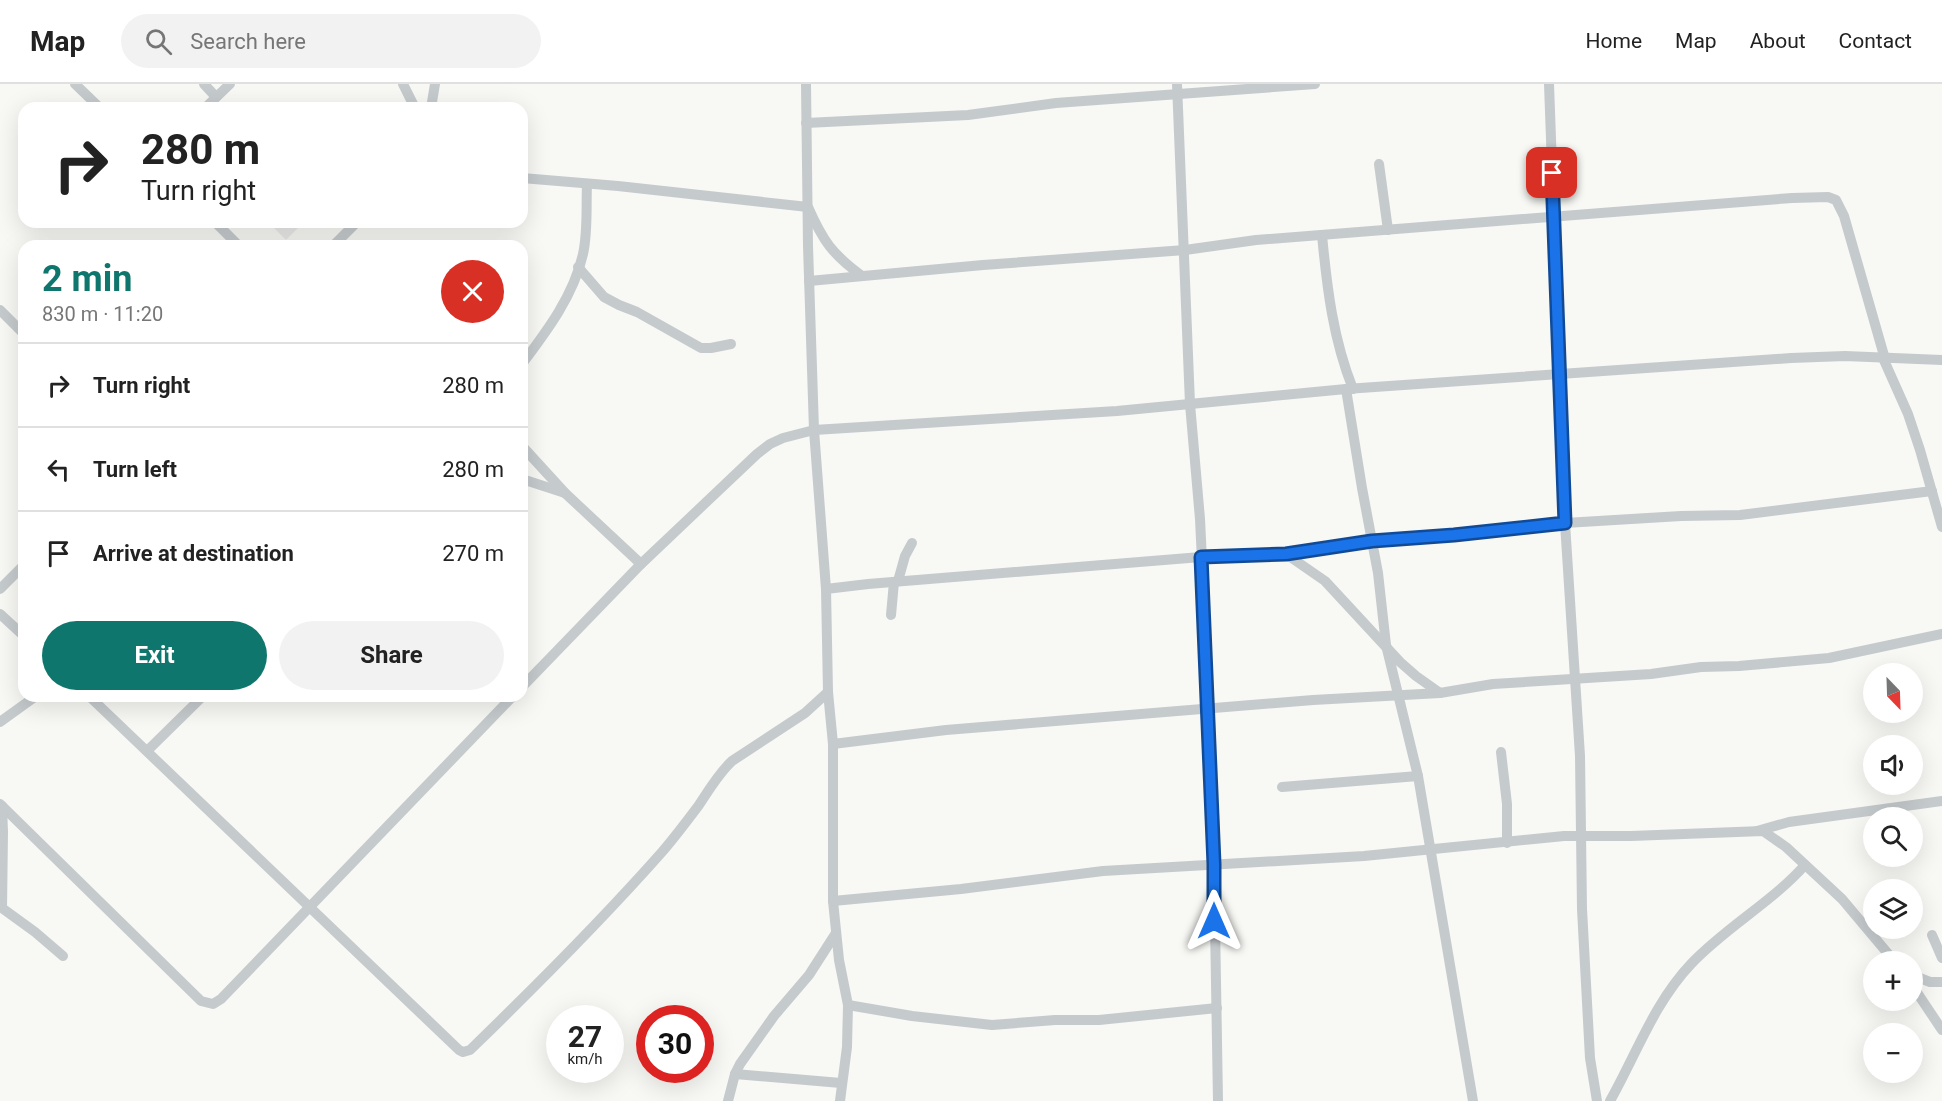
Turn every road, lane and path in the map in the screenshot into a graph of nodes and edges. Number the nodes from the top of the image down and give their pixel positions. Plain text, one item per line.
1 (75, 84) edge
2 (204, 84) edge
3 (230, 84) edge
4 (403, 84) edge
5 (435, 84) edge
6 (806, 84) edge
7 (1315, 84) edge
8 (1548, 84) edge
9 (1177, 90) edge
10 (216, 97) junction
11 (94, 102) edge
12 (211, 102) edge
13 (412, 102) edge
14 (432, 102) edge
15 (806, 123) junction
16 (1379, 164) dead end
17 (528, 179) edge
18 (586, 184) junction
19 (808, 207) junction
20 (1554, 218) junction
21 (221, 228) edge
22 (351, 228) edge
23 (1388, 230) junction
24 (1322, 235) junction
25 (233, 240) edge
26 (339, 240) edge
27 (1185, 250) junction
28 (578, 267) junction
29 (862, 276) junction
30 (809, 281) junction
31 (0, 310) edge
32 (18, 328) edge
33 (731, 344) dead end
34 (528, 356) edge
35 (1884, 359) junction
36 (1942, 360) edge
37 (1558, 375) junction
38 (1350, 389) junction
39 (1190, 404) junction
40 (814, 430) junction
41 (528, 453) edge
42 (528, 481) edge
43 (1932, 490) junction
44 (565, 494) junction
45 (1565, 523) junction
46 (1942, 527) edge
47 (1372, 541) junction
48 (912, 543) dead end
49 (1286, 554) junction
50 (1201, 557) junction
51 (641, 564) junction
52 (18, 571) edge
53 (896, 582) junction
54 (826, 589) junction
55 (0, 590) edge
56 (0, 614) edge
57 (891, 615) dead end
58 (18, 630) edge
59 (1942, 634) edge
60 (1386, 645) junction
61 (1577, 679) junction
62 (528, 681) edge
63 (828, 692) junction
64 (1440, 693) junction
65 (1399, 694) junction
66 (28, 702) edge
67 (95, 702) edge
68 (197, 702) edge
69 (507, 702) edge
70 (1207, 709) junction
71 (0, 722) edge
72 (833, 744) junction
73 (147, 751) junction
74 (1501, 752) dead end
75 (1418, 776) junction
76 (1282, 787) dead end
77 (1942, 801) edge
78 (1, 805) edge
79 (1757, 831) junction
80 (1582, 835) junction
81 (1507, 843) junction
82 (1431, 849) junction
83 (1214, 864) junction
84 (1805, 865) junction
85 (833, 901) junction
86 (309, 906) junction
87 (836, 933) junction
88 (1932, 935) dead end
89 (1886, 951) edge
90 (63, 956) dead end
91 (1942, 957) edge
92 (1923, 979) edge
93 (1942, 982) edge
94 (1923, 1002) edge
95 (848, 1005) junction
96 (1217, 1008) junction
97 (1942, 1030) edge
98 (735, 1074) junction
99 (841, 1083) junction
100 (728, 1101) edge
101 (840, 1101) edge
102 (1218, 1101) edge
103 (1473, 1101) edge
104 (1598, 1101) edge
105 (1610, 1101) edge

1 - 11 street
2 - 10 street
3 - 10 street
4 - 13 street
5 - 14 street
6 - 15 street
7 - 9 street
8 - 20 street
9 - 15 street
9 - 27 street
10 - 12 street
15 - 19 street
16 - 23 street
17 - 18 street
18 - 19 street
18 - 28 street
19 - 29 street
19 - 30 street
20 - 23 street
20 - 35 street
20 - 37 street
21 - 25 street
22 - 26 street
23 - 24 street
24 - 27 street
24 - 38 street
27 - 29 street
27 - 39 street
28 - 33 street
28 - 34 street
29 - 30 street
30 - 40 street
31 - 32 street
35 - 36 street
35 - 37 street
35 - 43 street
37 - 38 street
37 - 45 street
38 - 39 street
38 - 47 street
39 - 40 street
39 - 50 street
40 - 51 street
40 - 54 street
41 - 44 street
42 - 44 street
43 - 45 street
43 - 46 street
44 - 51 street
45 - 47 street
45 - 61 street
47 - 49 street
47 - 60 street
48 - 53 street
49 - 50 street
49 - 60 street
50 - 53 street
50 - 70 street
51 - 62 street
52 - 55 street
53 - 54 street
53 - 57 street
54 - 63 street
56 - 58 street
59 - 61 street
60 - 64 street
60 - 65 street
61 - 64 street
61 - 80 street
63 - 72 street
63 - 86 street
64 - 65 street
65 - 70 street
65 - 75 street
66 - 71 street
67 - 73 street
68 - 73 street
69 - 86 street
70 - 72 street
70 - 83 street
72 - 85 street
73 - 86 street
74 - 81 street
75 - 76 street
75 - 82 street
77 - 79 street
78 - 86 street
78 - 90 street
79 - 80 street
79 - 84 street
80 - 81 street
80 - 104 street
81 - 82 street
82 - 83 street
82 - 103 street
83 - 85 street
83 - 96 street
84 - 89 street
84 - 105 street
85 - 87 street
87 - 95 street
87 - 98 street
88 - 91 street
92 - 93 street
94 - 97 street
95 - 96 street
95 - 99 street
96 - 102 street
98 - 99 street
98 - 100 street
99 - 101 street

